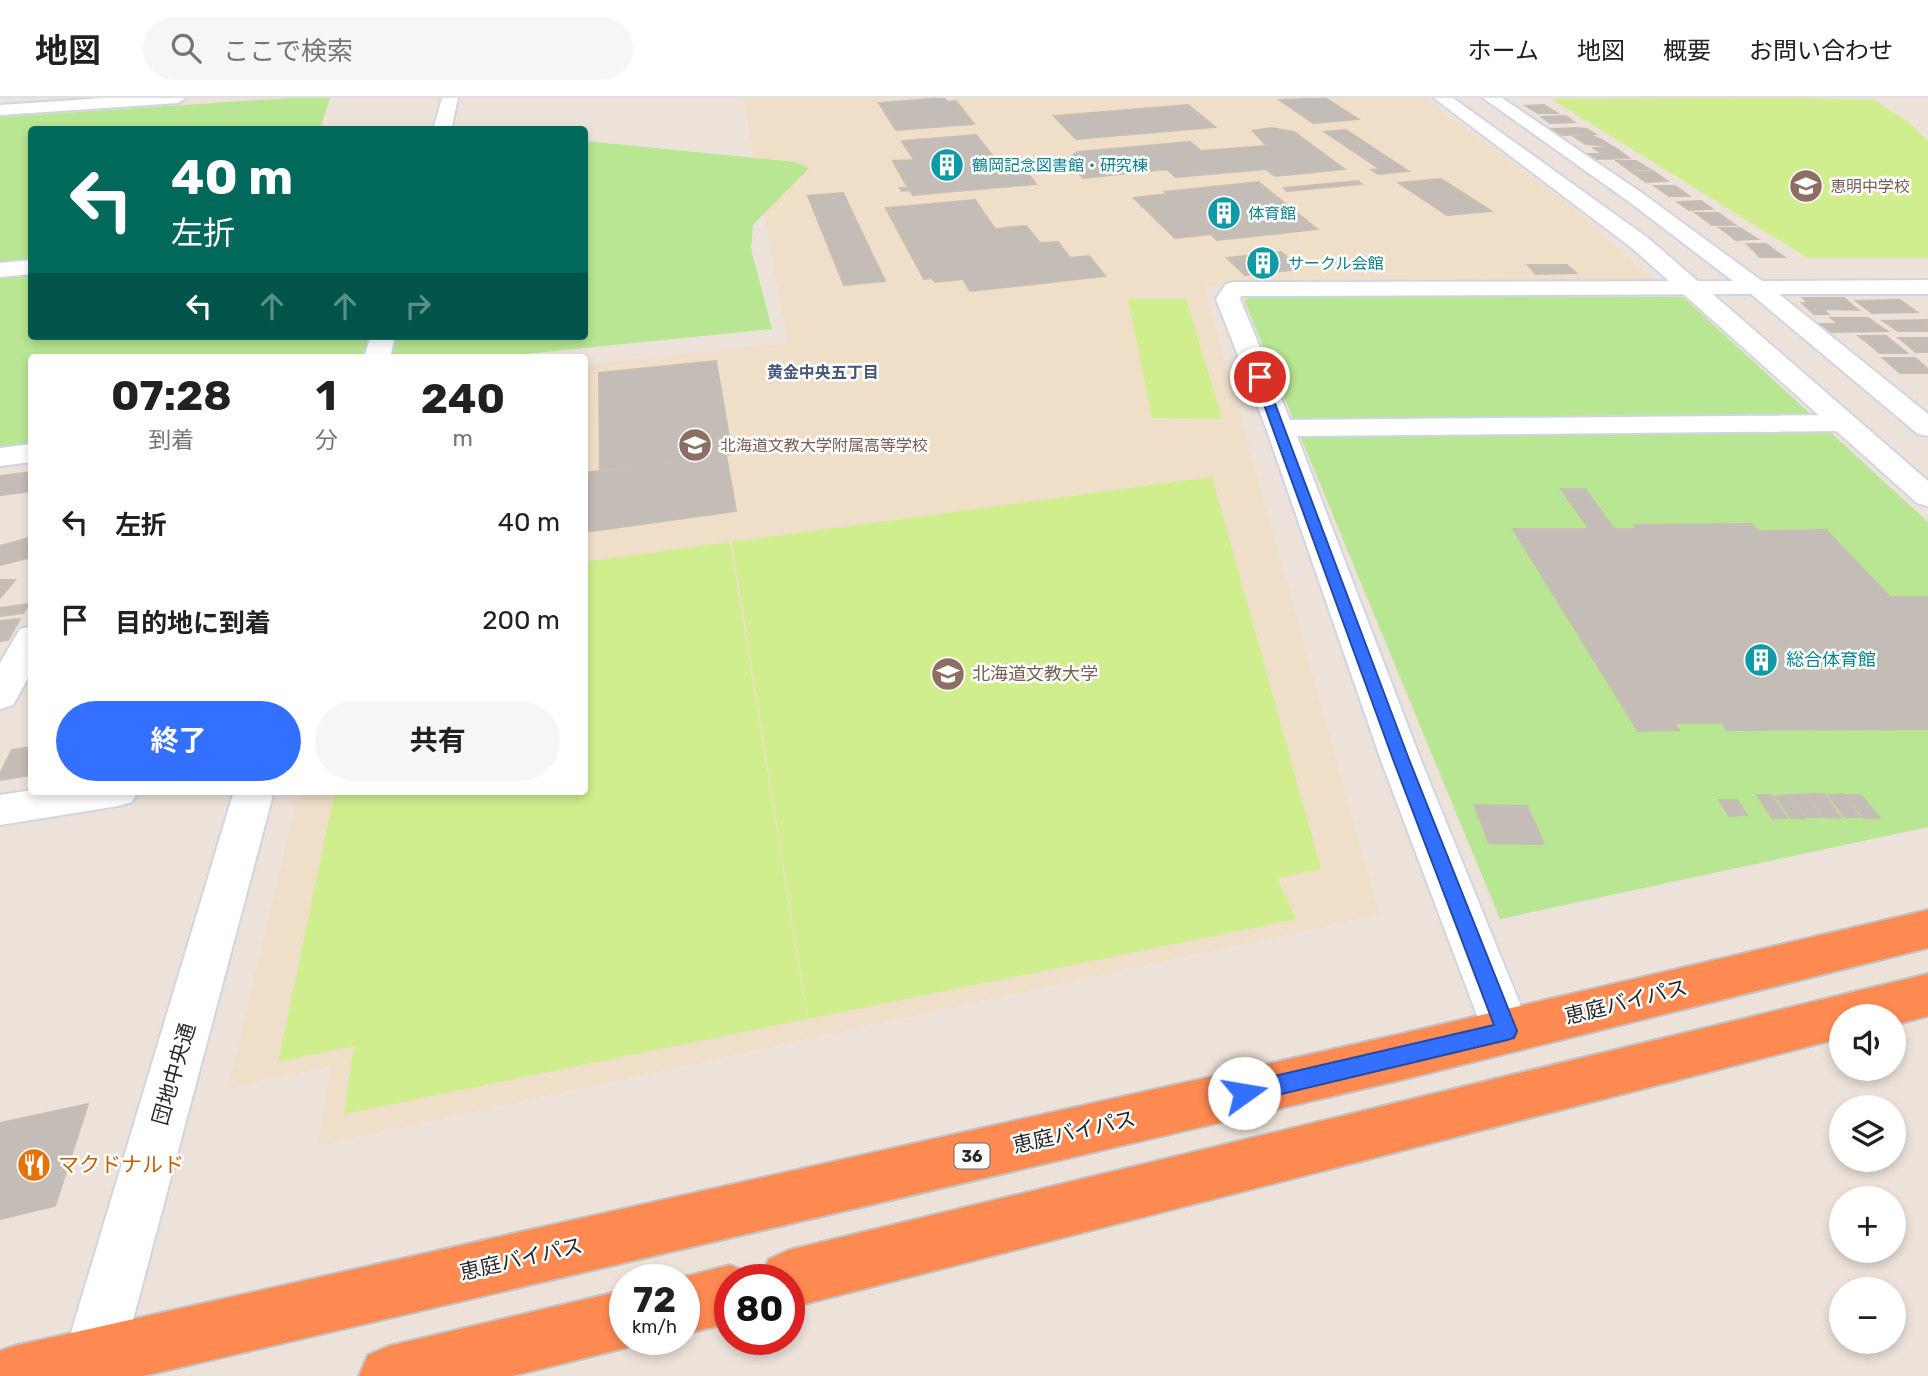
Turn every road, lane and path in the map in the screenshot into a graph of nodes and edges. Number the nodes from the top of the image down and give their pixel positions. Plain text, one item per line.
1 (178, 98) edge
2 (450, 98) edge
3 (1442, 98) edge
4 (1491, 98) edge
5 (0, 110) edge
6 (443, 126) edge
7 (28, 267) edge
8 (0, 270) edge
9 (1896, 287) junction
10 (1928, 287) edge
11 (1757, 288) junction
12 (1689, 289) junction
13 (1928, 308) edge
14 (1843, 423) junction
15 (1280, 428) junction
16 (1928, 428) edge
17 (28, 454) edge
18 (0, 457) edge
19 (1928, 497) edge
20 (28, 644) edge
21 (0, 696) edge
22 (93, 795) edge
23 (253, 795) edge
24 (0, 810) edge
25 (1928, 929) edge
26 (1928, 995) edge
27 (1892, 1004) edge
28 (1829, 1020) edge
29 (1507, 1031) junction
30 (805, 1275) edge
31 (609, 1323) edge
32 (90, 1367) edge
33 (14, 1376) edge
34 (389, 1376) edge

1 - 5 street
2 - 6 street
3 - 12 street
4 - 11 street
7 - 8 street
9 - 10 street
9 - 11 street
9 - 13 street
11 - 12 street
11 - 16 street
12 - 14 street
12 - 15 street
14 - 15 street
14 - 19 street
15 - 29 street
17 - 18 street
20 - 21 street
22 - 24 street
23 - 32 street, 団地中央通
25 - 29 highway, 恵庭バイパス / 36
26 - 27 highway
28 - 30 highway
29 - 32 highway, 恵庭バイパス / 36
31 - 34 highway
32 - 33 highway, 恵庭バイパス / 36

